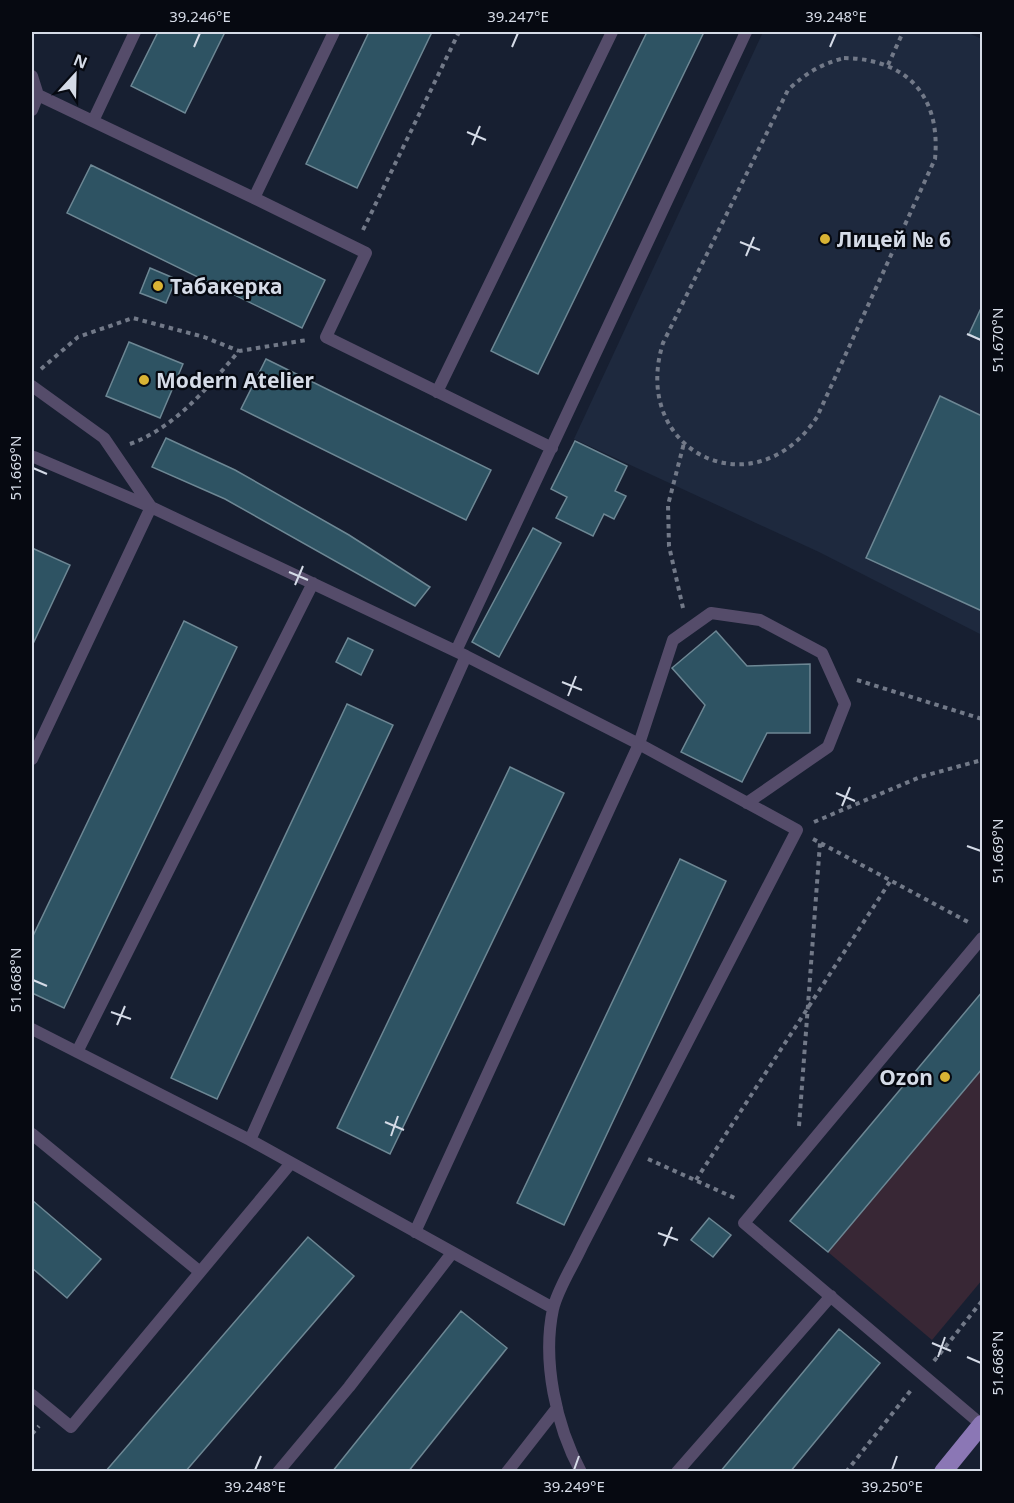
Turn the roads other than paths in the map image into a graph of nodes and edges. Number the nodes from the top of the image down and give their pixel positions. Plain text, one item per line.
1 (135, 32) edge
2 (334, 32) edge
3 (612, 32) edge
4 (746, 32) edge
5 (32, 76) edge
6 (38, 95) junction
7 (32, 110) edge
8 (93, 121) junction
9 (254, 198) junction
10 (32, 386) edge
11 (437, 392) junction
12 (552, 448) junction
13 (34, 457) dead end
14 (151, 507) junction
15 (314, 583) junction
16 (461, 653) junction
17 (639, 744) junction
18 (32, 759) edge
19 (747, 803) junction
20 (982, 938) edge
21 (32, 1029) edge
22 (77, 1052) junction
23 (32, 1134) edge
24 (250, 1140) junction
25 (291, 1163) junction
26 (415, 1232) junction
27 (452, 1253) junction
28 (200, 1272) junction
29 (831, 1296) junction
30 (553, 1308) junction
31 (32, 1395) edge
32 (557, 1408) junction
33 (982, 1424) edge
34 (278, 1472) edge
35 (507, 1472) edge
36 (582, 1472) edge
37 (677, 1472) edge
38 (943, 1472) edge

1 - 8 lane
2 - 9 lane
3 - 11 lane
4 - 12 lane
5 - 6 lane
6 - 7 lane
6 - 8 lane
8 - 9 lane
9 - 11 lane
10 - 14 lane
11 - 12 lane
12 - 16 lane
13 - 14 lane
14 - 15 lane
14 - 18 lane
15 - 16 lane
15 - 22 lane
16 - 17 lane
16 - 24 lane
17 - 19 lane
17 - 19 lane
17 - 26 lane
19 - 30 lane
20 - 29 lane
21 - 22 lane
22 - 24 lane
23 - 28 lane
24 - 25 lane
25 - 26 lane
25 - 28 lane
26 - 27 lane
27 - 30 lane
27 - 34 lane
28 - 31 lane
29 - 33 lane
29 - 37 lane
30 - 32 lane
32 - 35 lane
32 - 36 lane
33 - 38 main road

